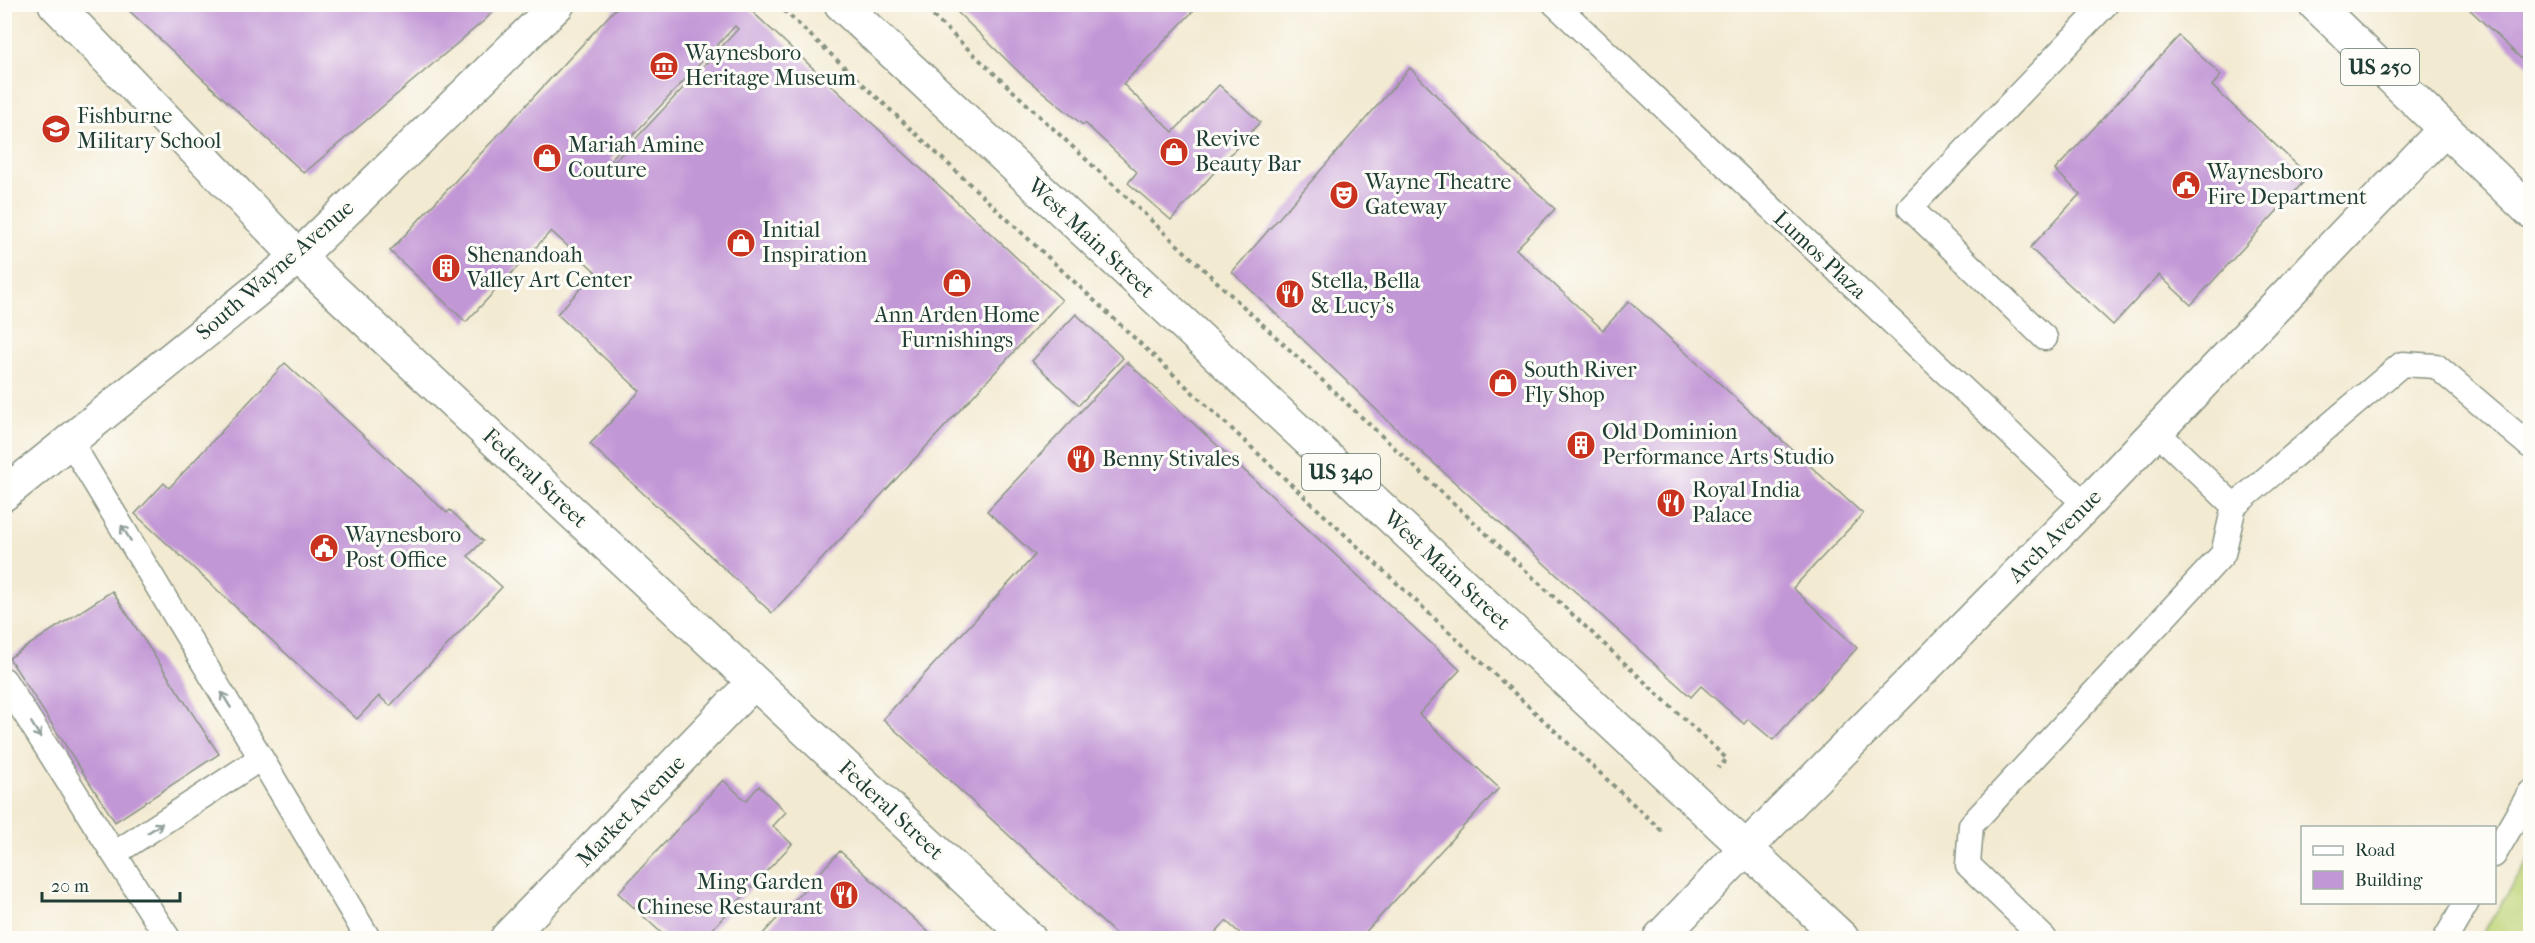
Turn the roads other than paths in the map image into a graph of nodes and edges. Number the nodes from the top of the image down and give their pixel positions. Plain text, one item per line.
1 (55, 4) edge
2 (558, 4) edge
3 (841, 4) edge
4 (1555, 4) edge
5 (2106, 4) edge
6 (2315, 4) edge
7 (2445, 129) junction
8 (2530, 211) edge
9 (298, 257) junction
10 (2045, 338) dead end
11 (2157, 432) junction
12 (70, 441) junction
13 (2530, 446) edge
14 (4, 494) edge
15 (2086, 505) junction
16 (2234, 506) junction
17 (4, 680) edge
18 (754, 682) junction
19 (261, 758) junction
20 (2530, 793) edge
21 (1745, 849) junction
22 (2496, 852) edge
23 (114, 854) junction
24 (2466, 904) edge
25 (168, 939) edge
26 (368, 939) edge
27 (507, 939) edge
28 (1029, 939) edge
29 (1660, 939) edge
30 (1842, 939) edge
31 (2044, 939) edge
32 (2446, 939) edge

1 - 9 street, Federal Street
2 - 9 street, South Wayne Avenue
3 - 21 street, West Main Street / US 340
4 - 15 lane, Lumos Plaza
5 - 10 lane
6 - 7 street, US 250
7 - 8 street, US 250
7 - 11 street, Arch Avenue
9 - 12 street, South Wayne Avenue
9 - 18 street, Federal Street
11 - 15 street, Arch Avenue
11 - 16 lane
12 - 14 street, South Wayne Avenue
19 -> 12 lane
13 - 16 lane
15 - 21 street, Arch Avenue
16 - 31 lane
17 -> 23 lane
18 - 27 street, Market Avenue
18 - 28 street, Federal Street
23 -> 19 lane
19 - 26 lane
20 - 22 lane
21 - 29 street, Arch Avenue
21 - 30 street, West Main Street / US 340
23 - 25 lane
24 - 32 lane

